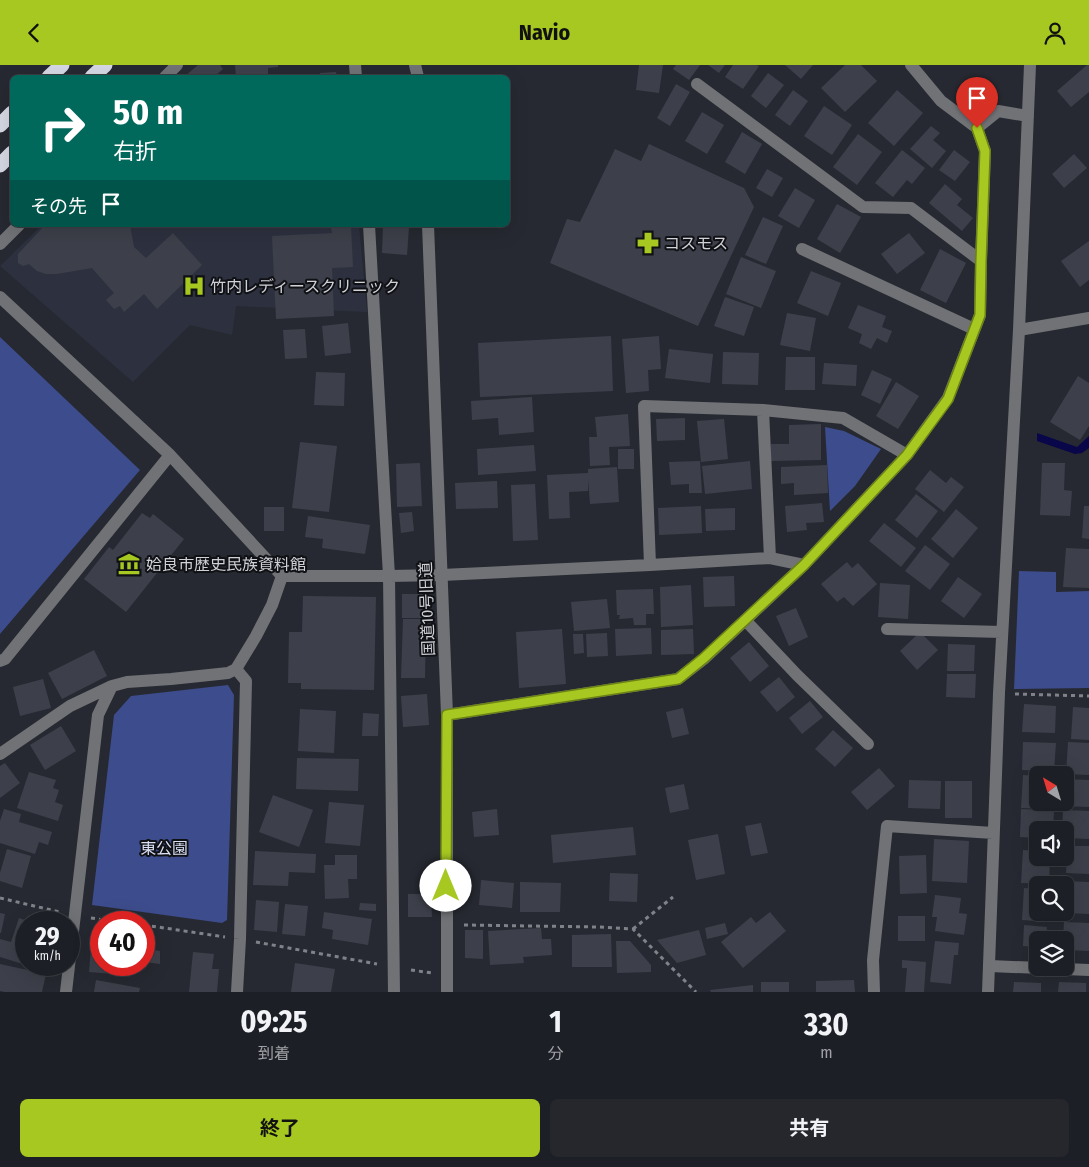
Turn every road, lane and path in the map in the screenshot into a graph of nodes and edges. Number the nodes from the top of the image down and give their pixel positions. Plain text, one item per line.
1 (62, 65) edge
2 (105, 65) edge
3 (177, 65) edge
4 (911, 65) edge
5 (1030, 65) edge
6 (51, 75) edge
7 (94, 75) edge
8 (167, 75) edge
9 (697, 84) dead end
10 (10, 115) edge
11 (1028, 116) junction
12 (0, 125) edge
13 (977, 128) junction
14 (10, 155) edge
15 (0, 165) edge
16 (17, 227) edge
17 (369, 227) edge
18 (428, 227) edge
19 (0, 244) edge
20 (802, 249) dead end
21 (981, 261) junction
22 (0, 297) edge
23 (1089, 318) edge
24 (974, 329) junction
25 (1019, 330) junction
26 (763, 410) junction
27 (170, 455) junction
28 (907, 455) junction
29 (770, 558) junction
30 (650, 565) junction
31 (804, 565) junction
32 (442, 575) junction
33 (282, 576) junction
34 (389, 576) junction
35 (745, 620) junction
36 (887, 629) dead end
37 (1002, 632) junction
38 (0, 661) edge
39 (236, 669) junction
40 (112, 686) junction
41 (999, 693) junction
42 (1089, 696) edge
43 (447, 715) junction
44 (868, 744) dead end
45 (0, 754) edge
46 (993, 833) junction
47 (673, 897) dead end
48 (0, 898) edge
49 (57, 911) edge
50 (75, 911) edge
51 (446, 924) junction
52 (155, 927) edge
53 (633, 929) junction
54 (240, 939) junction
55 (990, 965) junction
56 (394, 967) junction
57 (1089, 970) edge
58 (447, 975) junction
59 (68, 976) edge
60 (66, 992) edge
61 (236, 992) edge
62 (394, 992) edge
63 (447, 992) edge
64 (696, 992) edge
65 (874, 992) edge
66 (988, 992) edge

1 - 6 highway
2 - 7 highway
3 - 8 street
4 - 13 street
5 - 11 street
9 - 21 street
10 - 12 highway
11 - 13 street
11 - 25 street
13 - 21 street
14 - 15 highway
16 - 19 street
17 - 34 street
18 - 32 street, 国道10号旧道
20 - 24 street
21 - 24 street
22 - 27 street
23 - 25 street
24 - 28 street
25 - 37 street
26 - 28 street
26 - 29 street
26 - 30 street
27 - 33 street
27 - 38 street
28 - 31 street
29 - 30 street
29 - 31 street
30 - 32 street
31 - 35 street
32 - 34 street
32 - 43 street, 国道10号旧道
33 - 34 street
33 - 39 street
34 - 56 street
35 - 43 street
35 - 44 street
36 - 37 street
37 - 41 street
39 - 40 street
39 - 54 street
40 - 45 street
40 - 50 street
41 - 42 path
41 - 46 street
43 - 51 street, 国道10号旧道
46 - 55 street
46 - 65 street
47 - 53 path
48 - 49 path
51 - 53 path
51 - 58 street, 国道10号旧道
52 - 54 path
53 - 64 path
54 - 56 path
54 - 61 street
55 - 57 street
55 - 66 street
56 - 58 path
56 - 62 street
58 - 63 street, 国道10号旧道
59 - 60 street

